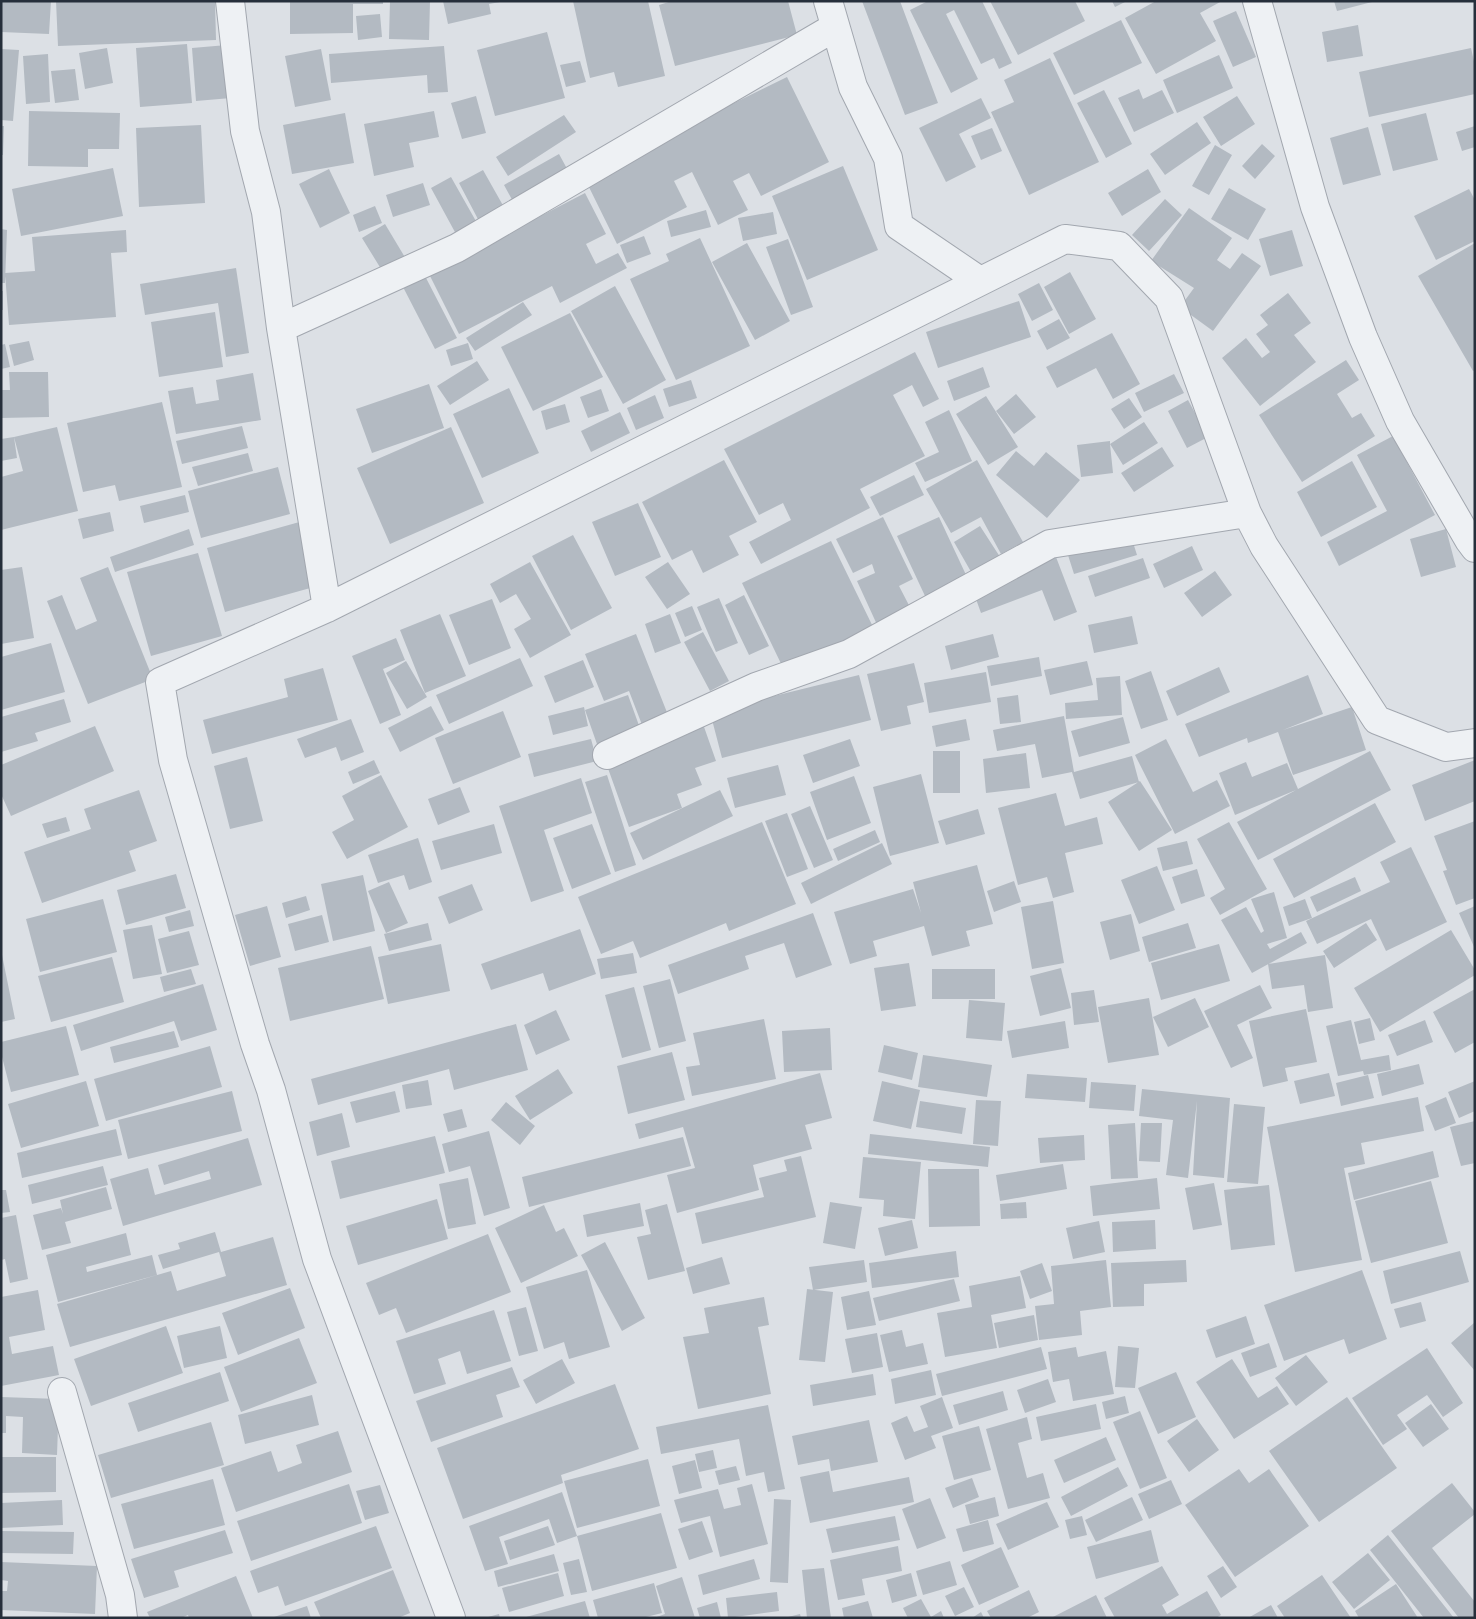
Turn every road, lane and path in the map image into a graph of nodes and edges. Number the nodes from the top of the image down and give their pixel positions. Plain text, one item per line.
1 (230, 1) edge
2 (1257, 1) edge
3 (831, 14) edge
4 (980, 281) junction
5 (281, 328) junction
6 (1247, 513) junction
7 (1475, 548) edge
8 (327, 608) junction
9 (1475, 743) edge
10 (607, 755) dead end
11 (62, 1392) dead end
12 (123, 1618) edge
13 (451, 1618) edge

1 - 5 street
2 - 7 street
3 - 4 street
3 - 5 street
4 - 6 street
4 - 8 street
5 - 8 street
6 - 9 street
6 - 10 street
8 - 13 street
11 - 12 street

